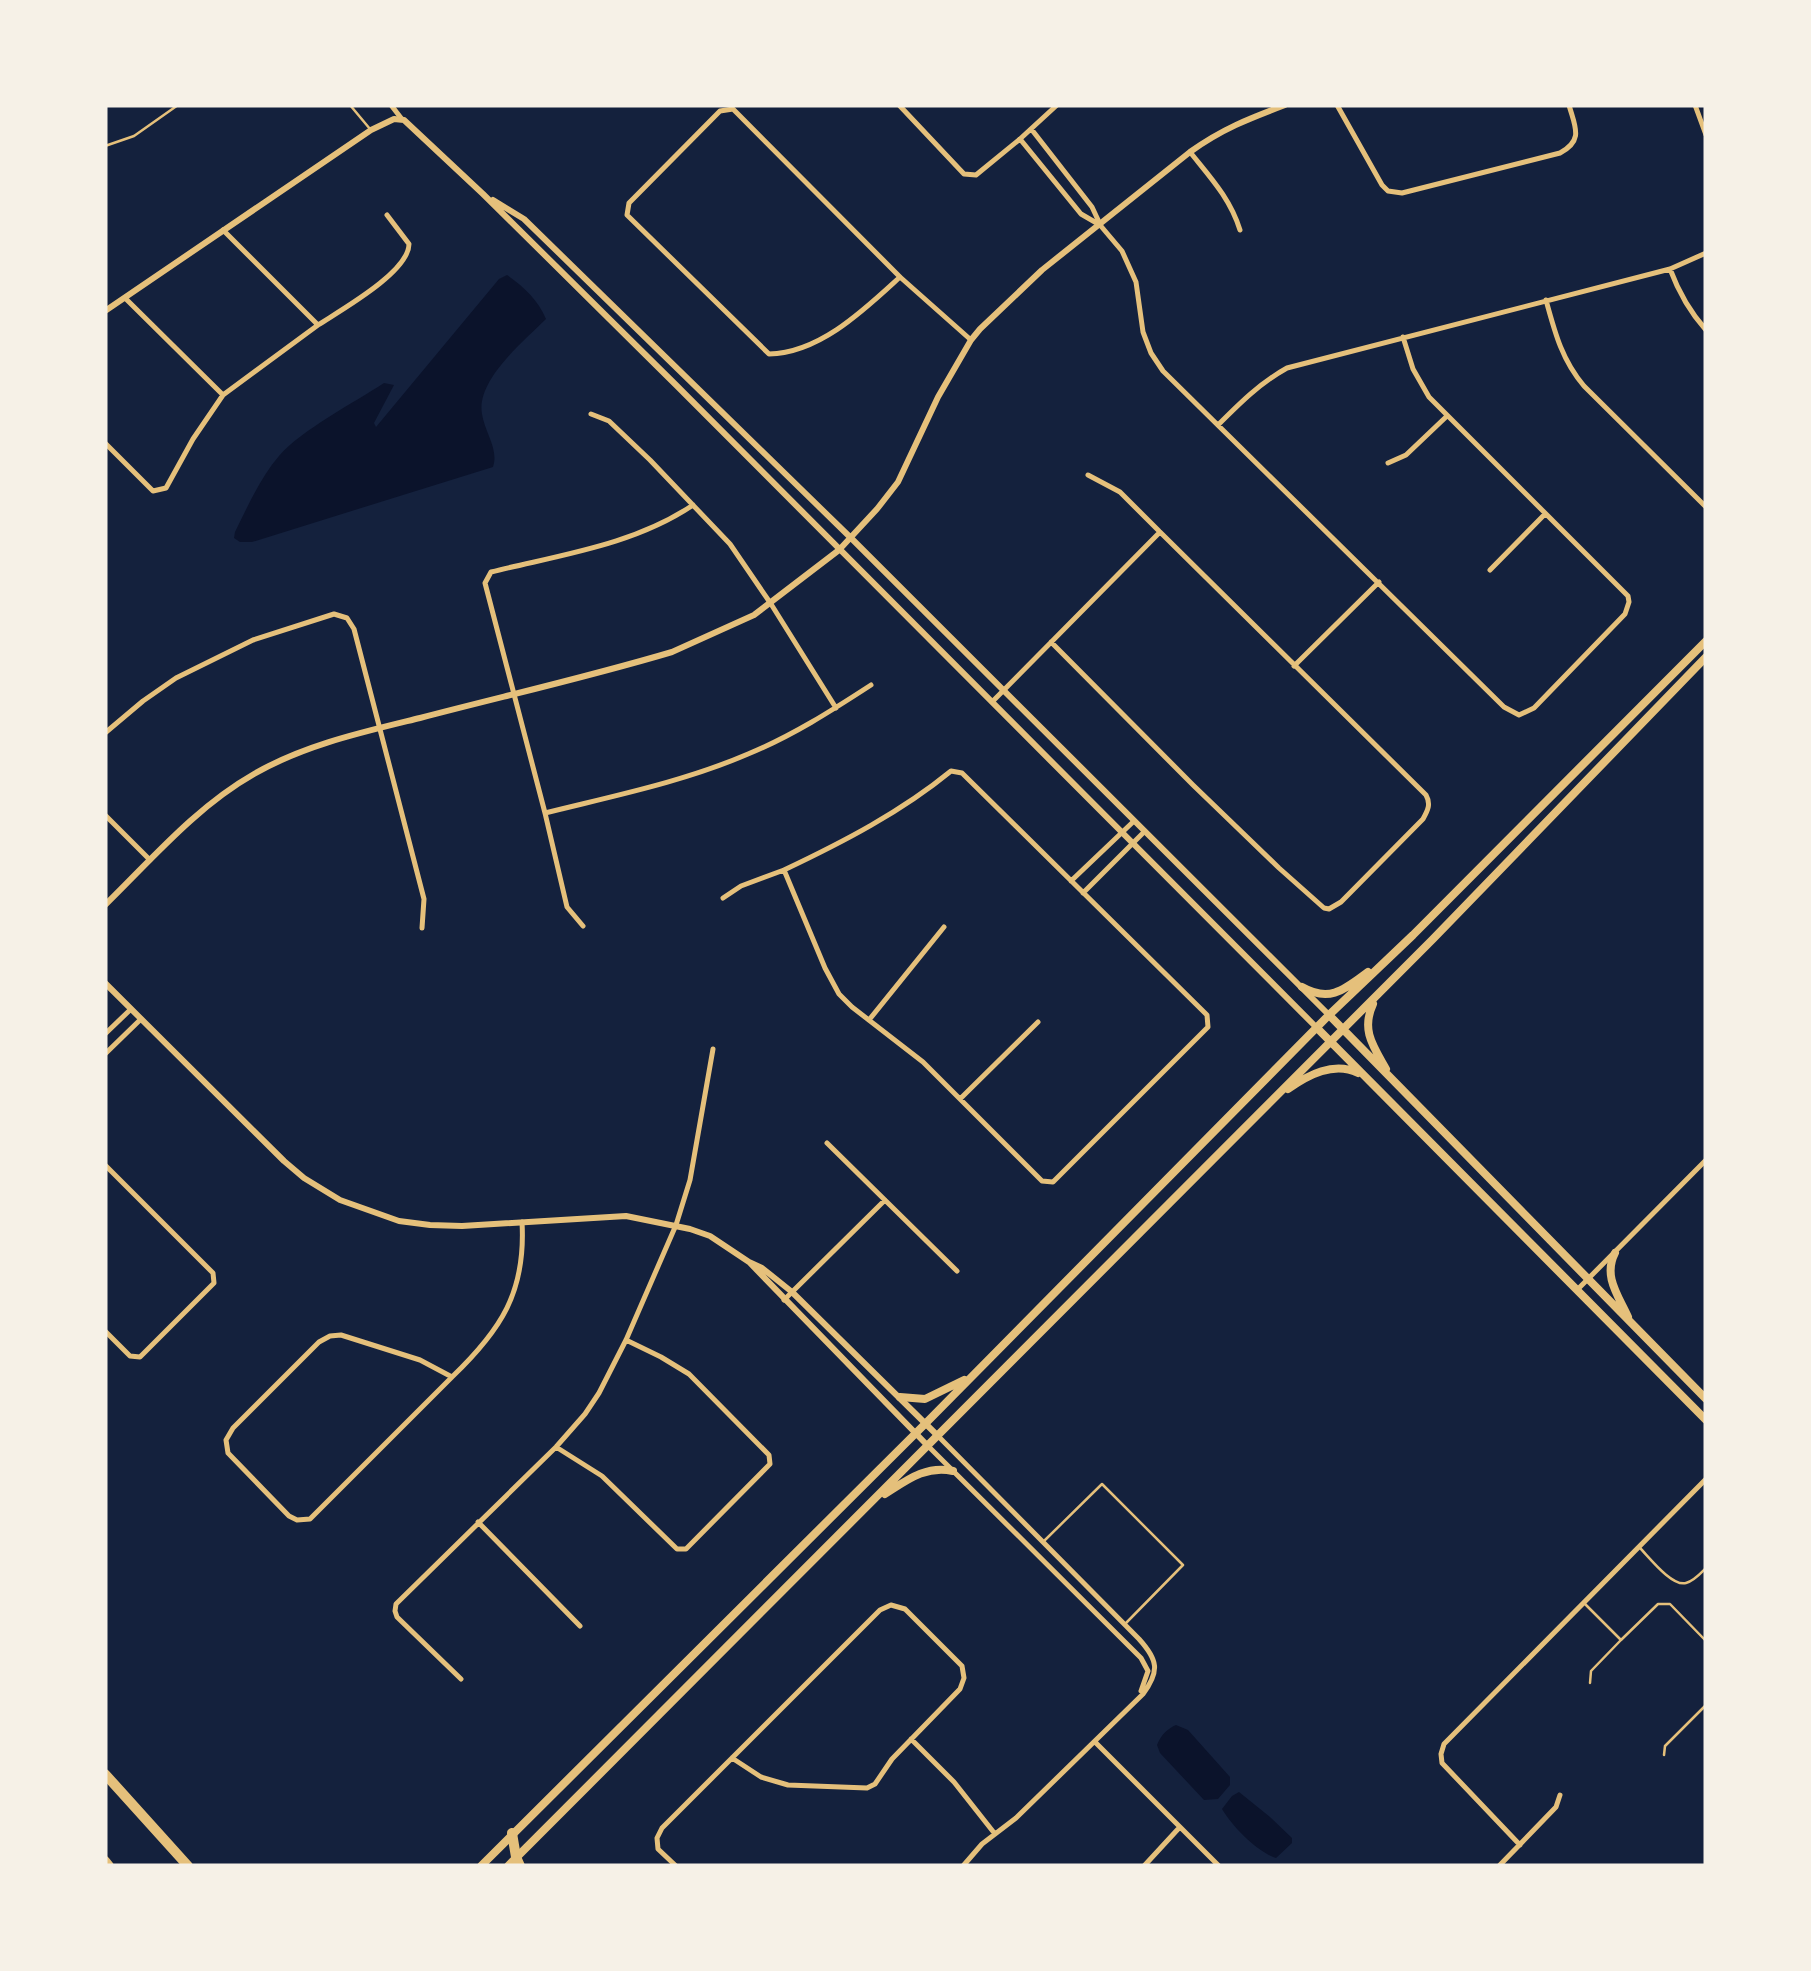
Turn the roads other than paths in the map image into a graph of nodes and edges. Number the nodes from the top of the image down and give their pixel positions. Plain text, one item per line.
1 (178, 105) edge
2 (350, 105) edge
3 (391, 105) edge
4 (899, 105) edge
5 (1057, 105) edge
6 (1285, 105) edge
7 (1336, 105) edge
8 (1569, 105) edge
9 (1695, 105) edge
10 (401, 118) junction
11 (1032, 129) junction
12 (371, 130) junction
13 (1706, 135) edge
14 (1020, 139) junction
15 (105, 146) edge
16 (1190, 152) junction
17 (483, 194) junction
18 (386, 216) dead end
19 (1100, 225) junction
20 (223, 230) junction
21 (1240, 230) dead end
22 (1706, 253) edge
23 (1670, 269) junction
24 (900, 277) junction
25 (125, 298) junction
26 (1546, 300) junction
27 (105, 311) edge
28 (318, 324) junction
29 (1706, 330) edge
30 (1403, 336) junction
31 (971, 340) junction
32 (223, 395) junction
33 (591, 414) dead end
34 (1447, 416) junction
35 (1218, 425) junction
36 (105, 443) edge
37 (1388, 464) dead end
38 (1088, 475) dead end
39 (693, 504) junction
40 (1706, 506) edge
41 (1545, 514) junction
42 (1160, 532) junction
43 (851, 538) junction
44 (840, 550) junction
45 (1490, 570) dead end
46 (1379, 582) junction
47 (772, 604) junction
48 (1706, 641) edge
49 (1052, 642) junction
50 (1706, 656) edge
51 (1294, 666) junction
52 (871, 686) dead end
53 (1002, 691) junction
54 (514, 694) junction
55 (992, 702) junction
56 (836, 708) junction
57 (381, 728) junction
58 (105, 733) edge
59 (545, 813) junction
60 (105, 815) edge
61 (1134, 821) junction
62 (1144, 832) junction
63 (1121, 833) junction
64 (1132, 845) junction
65 (150, 860) junction
66 (784, 870) junction
67 (1071, 882) junction
68 (1083, 893) junction
69 (722, 898) dead end
70 (105, 906) edge
71 (583, 926) dead end
72 (944, 927) dead end
73 (422, 928) dead end
74 (1392, 955) junction
75 (105, 983) edge
76 (1302, 987) junction
77 (1380, 993) junction
78 (131, 1009) junction
79 (1329, 1015) junction
80 (140, 1019) junction
81 (870, 1020) junction
82 (1038, 1022) dead end
83 (1316, 1028) junction
84 (1343, 1030) junction
85 (105, 1034) edge
86 (1330, 1042) junction
87 (713, 1049) dead end
88 (105, 1054) edge
89 (1366, 1078) junction
90 (1394, 1081) junction
91 (960, 1098) junction
92 (1268, 1104) junction
93 (827, 1143) dead end
94 (1706, 1160) edge
95 (105, 1165) edge
96 (885, 1200) junction
97 (522, 1222) junction
98 (676, 1225) junction
99 (1615, 1253) junction
100 (749, 1262) junction
101 (957, 1271) dead end
102 (1588, 1279) junction
103 (1576, 1290) junction
104 (792, 1292) junction
105 (784, 1300) junction
106 (1633, 1325) junction
107 (105, 1331) edge
108 (626, 1340) junction
109 (841, 1342) junction
110 (832, 1350) junction
111 (972, 1376) junction
112 (452, 1377) junction
113 (900, 1397) junction
114 (1706, 1400) edge
115 (1706, 1420) edge
116 (926, 1423) junction
117 (915, 1434) junction
118 (938, 1436) junction
119 (556, 1446) junction
120 (928, 1446) junction
121 (953, 1471) junction
122 (1706, 1478) edge
123 (869, 1505) junction
124 (1008, 1506) junction
125 (998, 1516) junction
126 (478, 1522) junction
127 (1043, 1542) junction
128 (1638, 1547) junction
129 (1706, 1568) edge
130 (1072, 1572) junction
131 (1063, 1580) junction
132 (1584, 1602) junction
133 (1124, 1624) junction
134 (580, 1626) dead end
135 (1621, 1640) junction
136 (1706, 1641) edge
137 (1151, 1674) junction
138 (461, 1679) dead end
139 (1590, 1683) dead end
140 (1706, 1705) edge
141 (911, 1739) junction
142 (1095, 1742) junction
143 (1664, 1755) dead end
144 (732, 1758) junction
145 (105, 1774) edge
146 (1560, 1795) dead end
147 (1179, 1828) junction
148 (512, 1833) junction
149 (995, 1834) junction
150 (1520, 1845) junction
151 (515, 1863) edge
152 (188, 1866) edge
153 (481, 1866) edge
154 (676, 1866) edge
155 (963, 1866) edge
156 (1144, 1866) edge
157 (1218, 1866) edge
158 (1500, 1866) edge

1 - 15 lane
2 - 12 lane
3 - 10 street
4 - 14 street
5 - 11 street
6 - 16 street
7 - 8 street
9 - 13 street
10 - 12 street
10 - 17 street
11 - 14 street
11 - 19 street
12 - 20 street
14 - 19 street
16 - 19 street
16 - 21 street
17 - 43 street
17 - 44 street
18 - 28 street
19 - 31 street
19 - 35 street
20 - 25 street
20 - 28 street
22 - 23 street
23 - 26 street
23 - 29 street
24 - 24 street
24 - 31 street
25 - 27 street
25 - 32 street
26 - 30 street
26 - 40 street
28 - 32 street
30 - 34 street
30 - 35 street
31 - 43 street
32 - 36 street
33 - 39 street
34 - 37 street
34 - 41 street
35 - 46 street
38 - 42 street
39 - 47 street
39 - 54 street
41 - 45 street
41 - 46 street
42 - 49 street
42 - 51 street
43 - 44 street
43 - 53 street
44 - 47 street
44 - 55 street
46 - 51 street
47 - 54 street
47 - 56 street
48 - 74 main road
49 - 51 street
49 - 53 street
50 - 77 main road
52 - 56 street
53 - 55 street
53 - 61 street
54 - 57 street
54 - 59 street
55 - 63 street
56 - 59 street
57 - 58 street
57 - 65 street
57 - 73 street
59 - 71 street
60 - 65 street
61 - 62 street
61 - 63 street
62 - 64 street
62 - 76 street
63 - 64 street
63 - 67 street
64 - 68 street
64 - 83 street
65 - 70 street
66 - 67 street
66 - 69 street
66 - 81 street
67 - 68 street
68 - 91 street
72 - 81 street
74 - 76 main road
74 - 79 main road
75 - 78 street
76 - 79 street
77 - 84 main road
77 - 90 main road
78 - 80 street
78 - 85 street
79 - 83 main road
79 - 84 main road
80 - 88 street
80 - 97 street
81 - 91 street
82 - 91 street
83 - 86 main road
83 - 111 main road
84 - 86 main road
84 - 90 main road
86 - 89 main road
86 - 92 main road
87 - 98 street
89 - 92 main road
89 - 103 main road
90 - 102 main road
92 - 118 main road
93 - 96 street
94 - 99 street
95 - 107 street
96 - 101 street
96 - 104 street
97 - 98 street
97 - 112 street
98 - 100 street
98 - 108 street
99 - 102 street
99 - 106 main road
100 - 104 street
100 - 105 street
102 - 103 street
102 - 106 main road
103 - 115 main road
104 - 105 street
104 - 109 street
105 - 110 street
106 - 114 main road
108 - 119 street
108 - 119 street
109 - 110 street
109 - 113 street
110 - 117 street
111 - 113 main road
111 - 116 main road
112 - 112 street
113 - 116 street
116 - 117 main road
116 - 118 street
117 - 120 street
117 - 148 main road
118 - 120 main road
118 - 124 street
119 - 126 street
120 - 121 street
120 - 123 main road
121 - 123 main road
121 - 125 street
122 - 128 street
123 - 151 main road
124 - 125 street
124 - 127 street
125 - 131 street
126 - 134 street
126 - 138 street
127 - 130 street
127 - 133 lane
128 - 129 lane
128 - 132 street
130 - 131 street
130 - 133 street
131 - 137 street
132 - 135 lane
132 - 150 street
133 - 137 street
135 - 136 lane
135 - 139 lane
137 - 142 street
140 - 143 lane
141 - 144 street
141 - 144 street
141 - 149 street
142 - 147 street
142 - 149 street
144 - 154 street
145 - 152 highway
146 - 150 street
147 - 156 street
147 - 157 street
148 - 151 highway
148 - 153 main road
149 - 155 street
150 - 158 street

